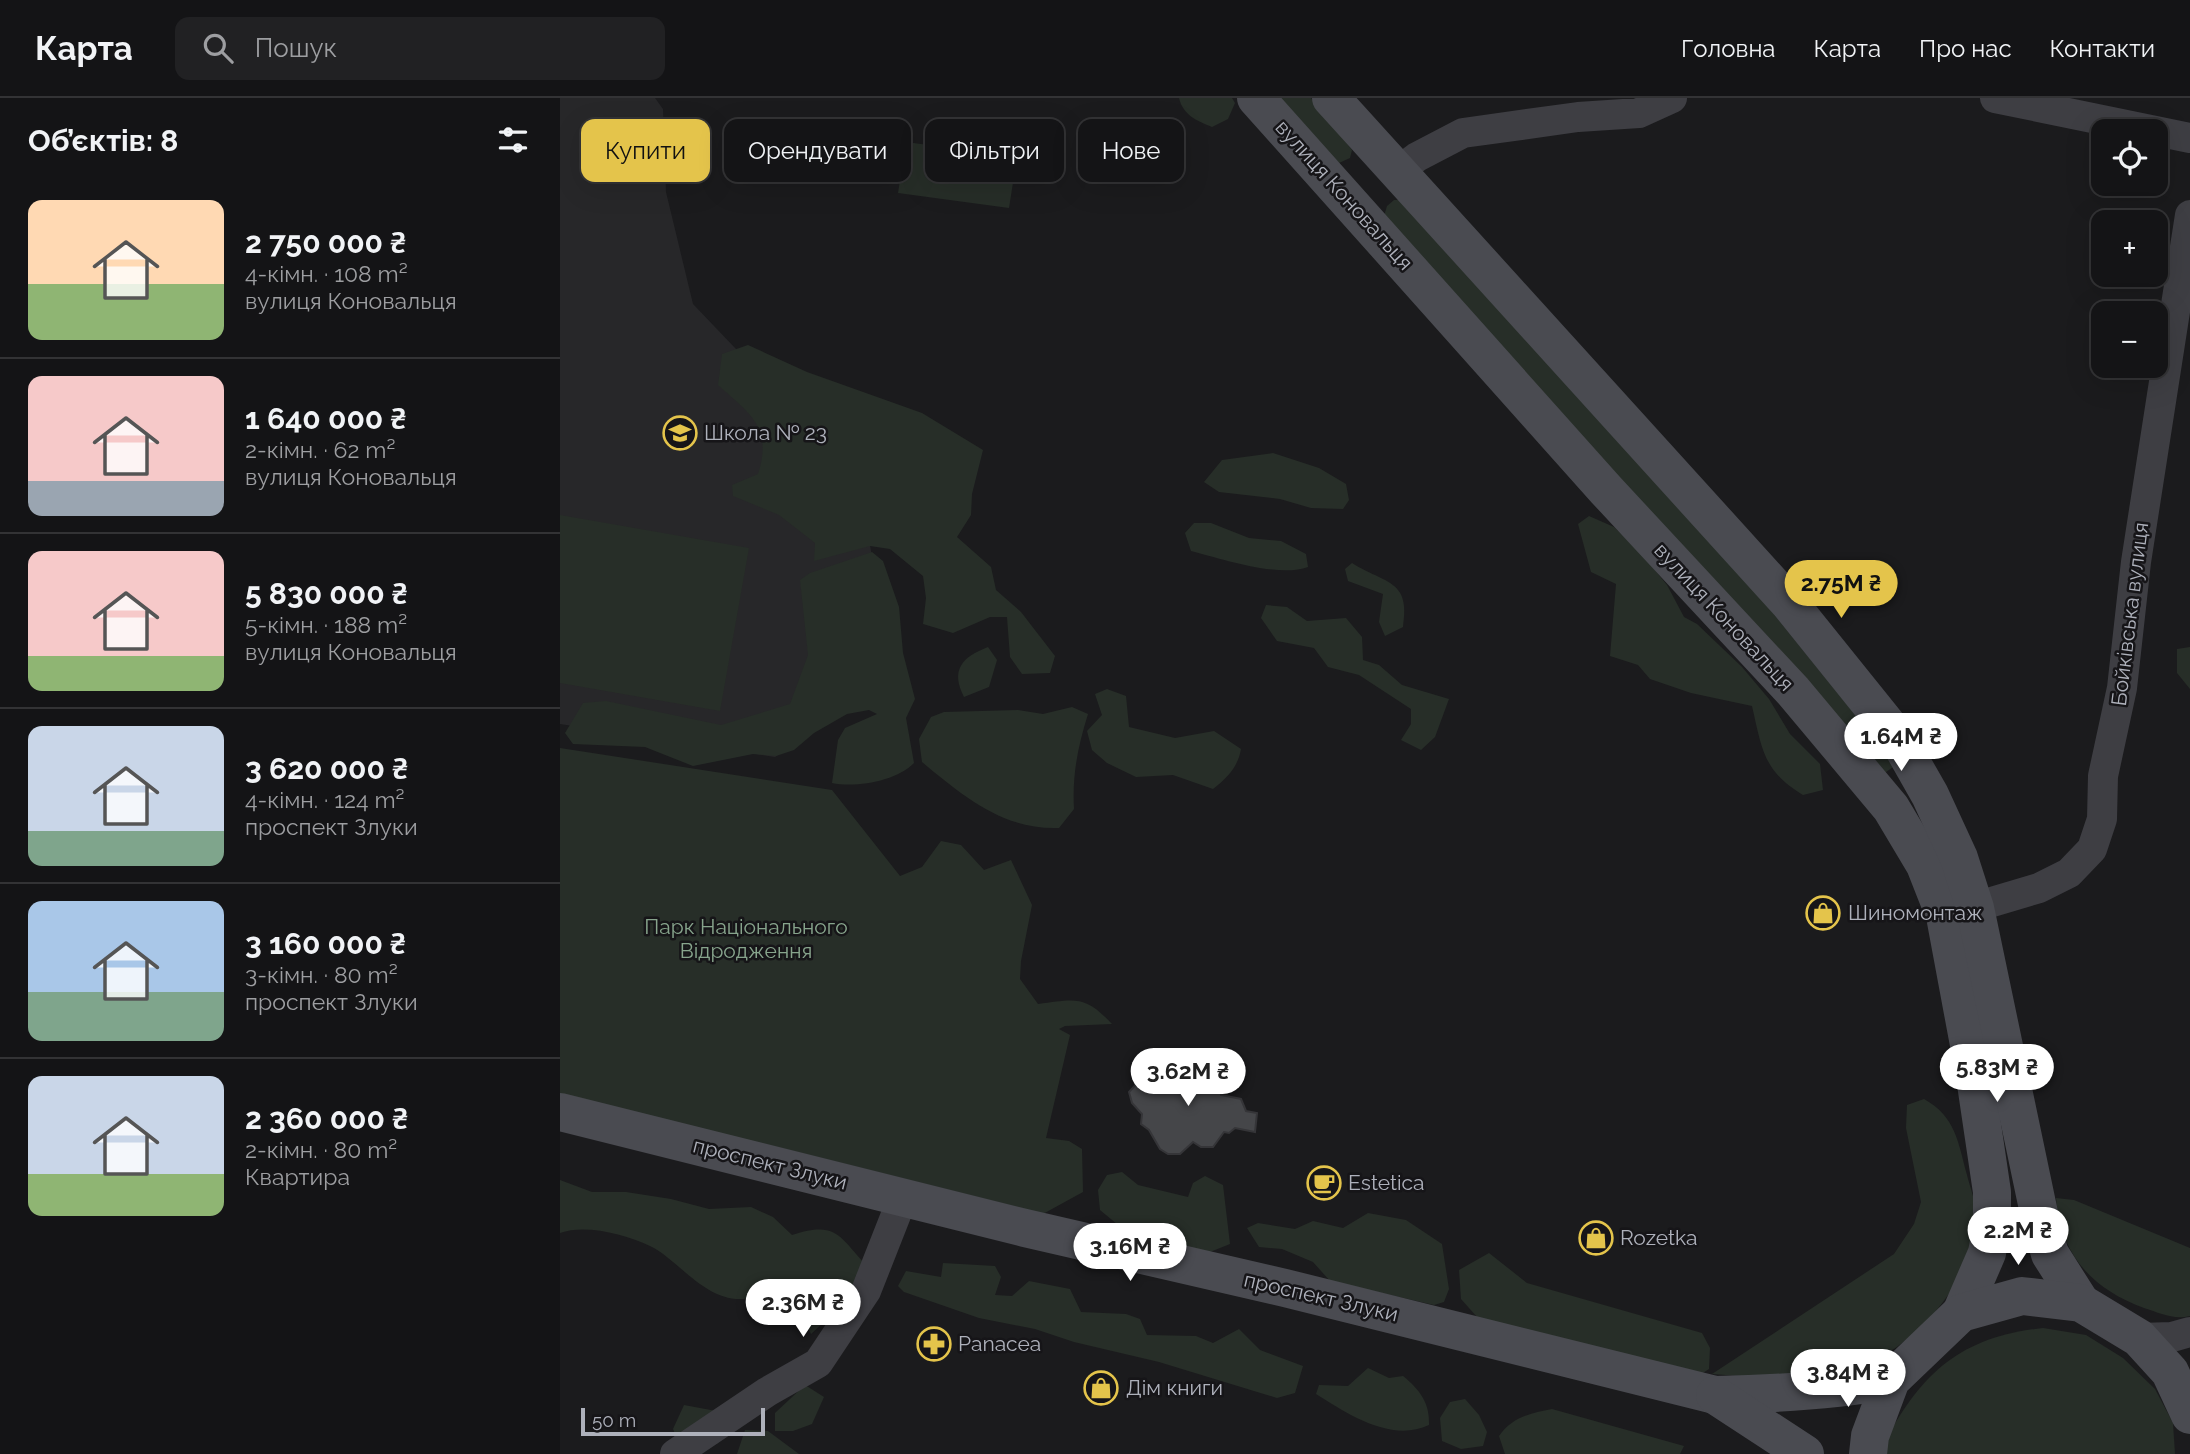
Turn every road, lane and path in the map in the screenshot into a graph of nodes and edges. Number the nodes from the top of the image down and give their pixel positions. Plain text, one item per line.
1 (1256, 98) edge
2 (1331, 98) edge
3 (1672, 98) edge
4 (1995, 98) edge
5 (2190, 138) edge
6 (1396, 172) junction
7 (1352, 202) junction
8 (2190, 215) edge
9 (1930, 795) junction
10 (1891, 808) junction
11 (1960, 912) junction
12 (1993, 1074) junction
13 (560, 1112) edge
14 (903, 1196) junction
15 (2081, 1303) junction
16 (1961, 1313) junction
17 (2190, 1332) edge
18 (2139, 1338) junction
19 (1891, 1380) junction
20 (1715, 1395) junction
21 (2190, 1415) edge
22 (675, 1454) edge
23 (1805, 1454) edge
24 (1868, 1454) edge

1 - 7 main road, вулиця Коновальця
2 - 6 main road, вулиця Коновальця
3 - 6 street
4 - 5 street
6 - 7 main road
6 - 9 main road, вулиця Коновальця
7 - 10 main road, вулиця Коновальця
8 - 11 street, Бойківська вулиця
9 - 10 main road
9 - 11 main road, вулиця Коновальця
10 - 11 main road, вулиця Коновальця
11 - 12 main road, вулиця Коновальця
12 - 15 main road, вулиця Коновальця
12 - 16 main road, вулиця Коновальця
13 - 14 main road, проспект Злуки
14 - 20 main road, проспект Злуки
14 - 22 street
15 - 16 main road
15 - 18 main road
16 - 19 main road
17 - 18 street
18 - 21 main road
19 - 20 main road, проспект Злуки
19 - 24 main road
20 - 23 main road, проспект Злуки

